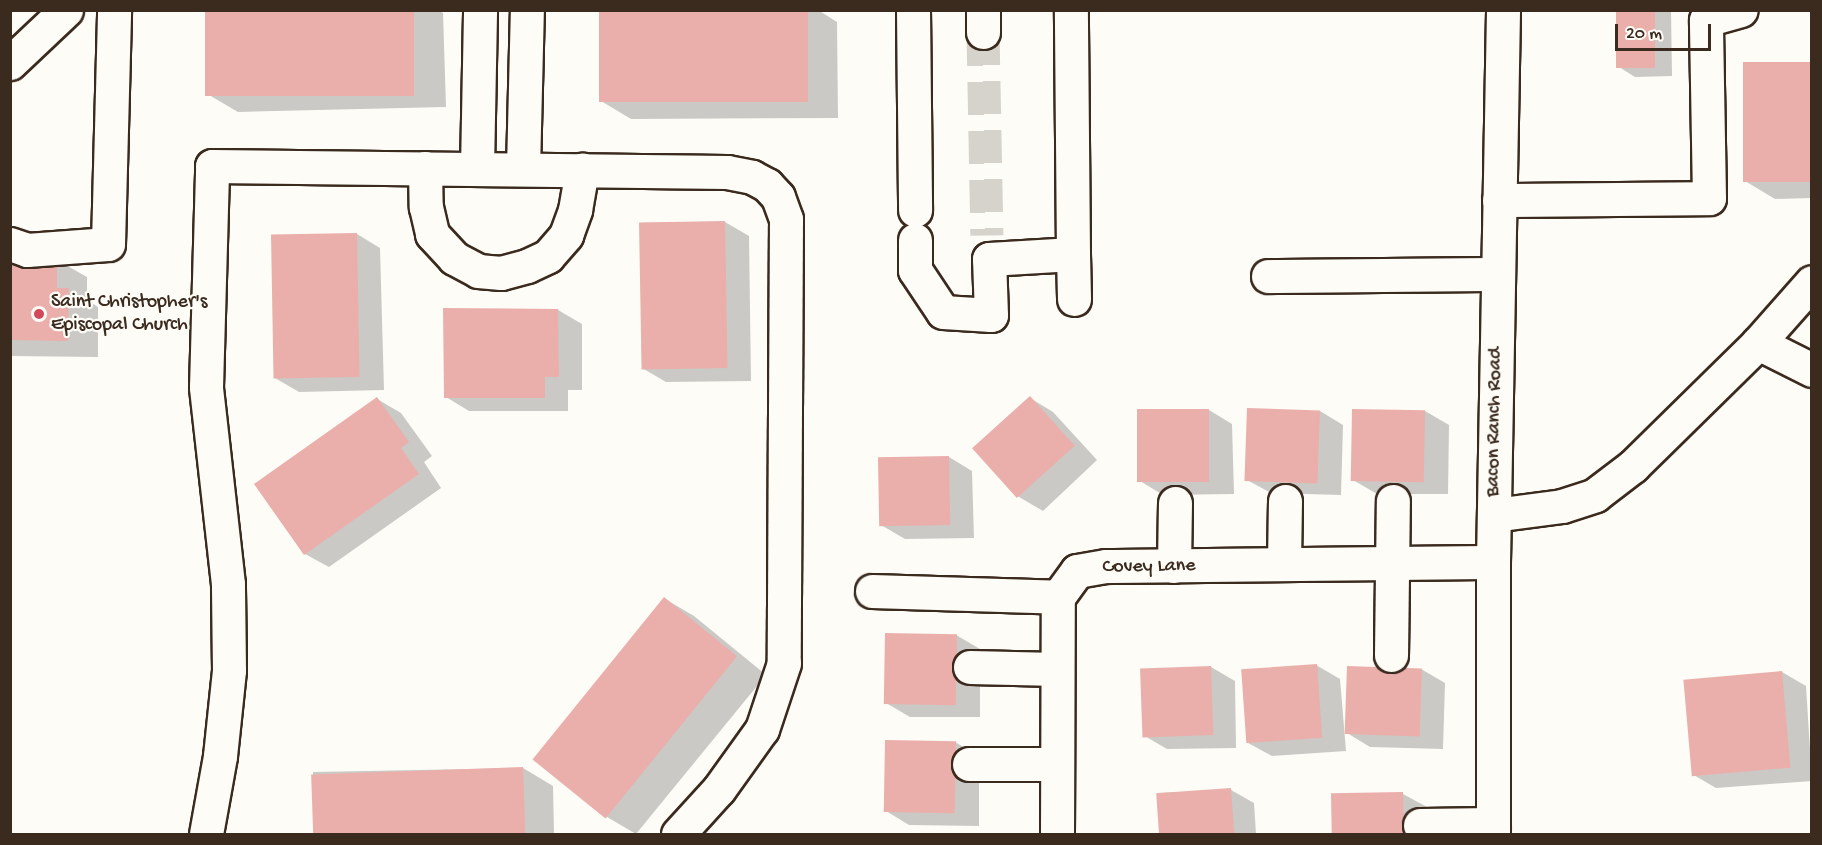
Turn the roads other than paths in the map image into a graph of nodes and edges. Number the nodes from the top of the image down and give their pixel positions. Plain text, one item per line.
1 (66, 10) edge
2 (114, 10) edge
3 (480, 10) edge
4 (527, 10) edge
5 (912, 10) edge
6 (1071, 10) edge
7 (1503, 10) edge
8 (1741, 10) edge
9 (10, 63) edge
10 (425, 168) junction
11 (477, 169) junction
12 (523, 169) junction
13 (582, 170) junction
14 (1499, 200) junction
15 (10, 244) edge
16 (1073, 254) junction
17 (1498, 274) junction
18 (1268, 276) dead end
19 (1812, 282) edge
20 (1074, 298) dead end
21 (1758, 343) junction
22 (1812, 370) edge
23 (1285, 501) dead end
24 (1393, 501) dead end
25 (1175, 503) dead end
26 (1494, 515) junction
27 (1493, 562) junction
28 (1392, 563) junction
29 (1284, 564) junction
30 (1174, 566) junction
31 (872, 591) dead end
32 (1058, 597) junction
33 (1391, 655) dead end
34 (970, 667) dead end
35 (1057, 669) junction
36 (969, 764) dead end
37 (1057, 764) junction
38 (1420, 825) dead end
39 (1493, 829) edge
40 (206, 834) edge
41 (678, 834) edge
42 (1057, 834) edge

1 - 9 street
2 - 15 street
3 - 11 street
4 - 12 street
5 - 16 street
6 - 16 street
7 - 14 street, Bacon Ranch Road
8 - 14 street
10 - 11 street
10 - 13 street
10 - 40 street
11 - 12 street
12 - 13 street
13 - 41 street
14 - 17 street, Bacon Ranch Road
16 - 20 street
17 - 18 street
17 - 26 street, Bacon Ranch Road
19 - 21 street
21 - 22 street
21 - 26 street
23 - 29 street
24 - 28 street
25 - 30 street
26 - 27 street, Bacon Ranch Road
27 - 28 street, Covey Lane
27 - 39 street, Bacon Ranch Road
28 - 29 street, Covey Lane
28 - 33 street
29 - 30 street, Covey Lane
30 - 32 street, Covey Lane
31 - 32 street
32 - 35 street
34 - 35 street
35 - 37 street
36 - 37 street
37 - 42 street
38 - 39 street

